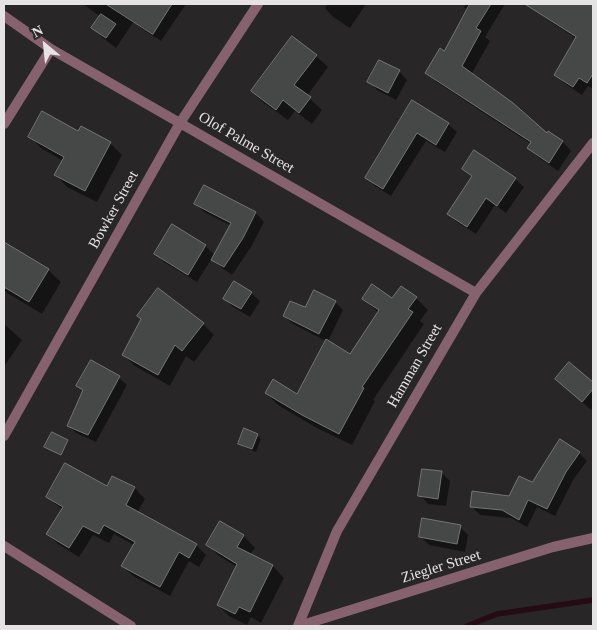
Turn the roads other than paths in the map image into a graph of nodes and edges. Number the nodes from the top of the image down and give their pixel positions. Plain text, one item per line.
1 (258, 4) edge
2 (4, 16) edge
3 (51, 49) junction
4 (180, 123) junction
5 (4, 124) edge
6 (593, 143) edge
7 (476, 293) junction
8 (4, 436) edge
9 (593, 538) edge
10 (4, 546) edge
11 (131, 626) edge
12 (298, 626) edge

1 - 4 street, Bowker Street
2 - 3 street, Olof Palme Street
3 - 4 street, Olof Palme Street
3 - 5 street
4 - 7 street, Olof Palme Street
4 - 8 street, Bowker Street
6 - 7 street, Hamman Street
7 - 12 street, Hamman Street
9 - 12 street, Ziegler Street
10 - 11 street

